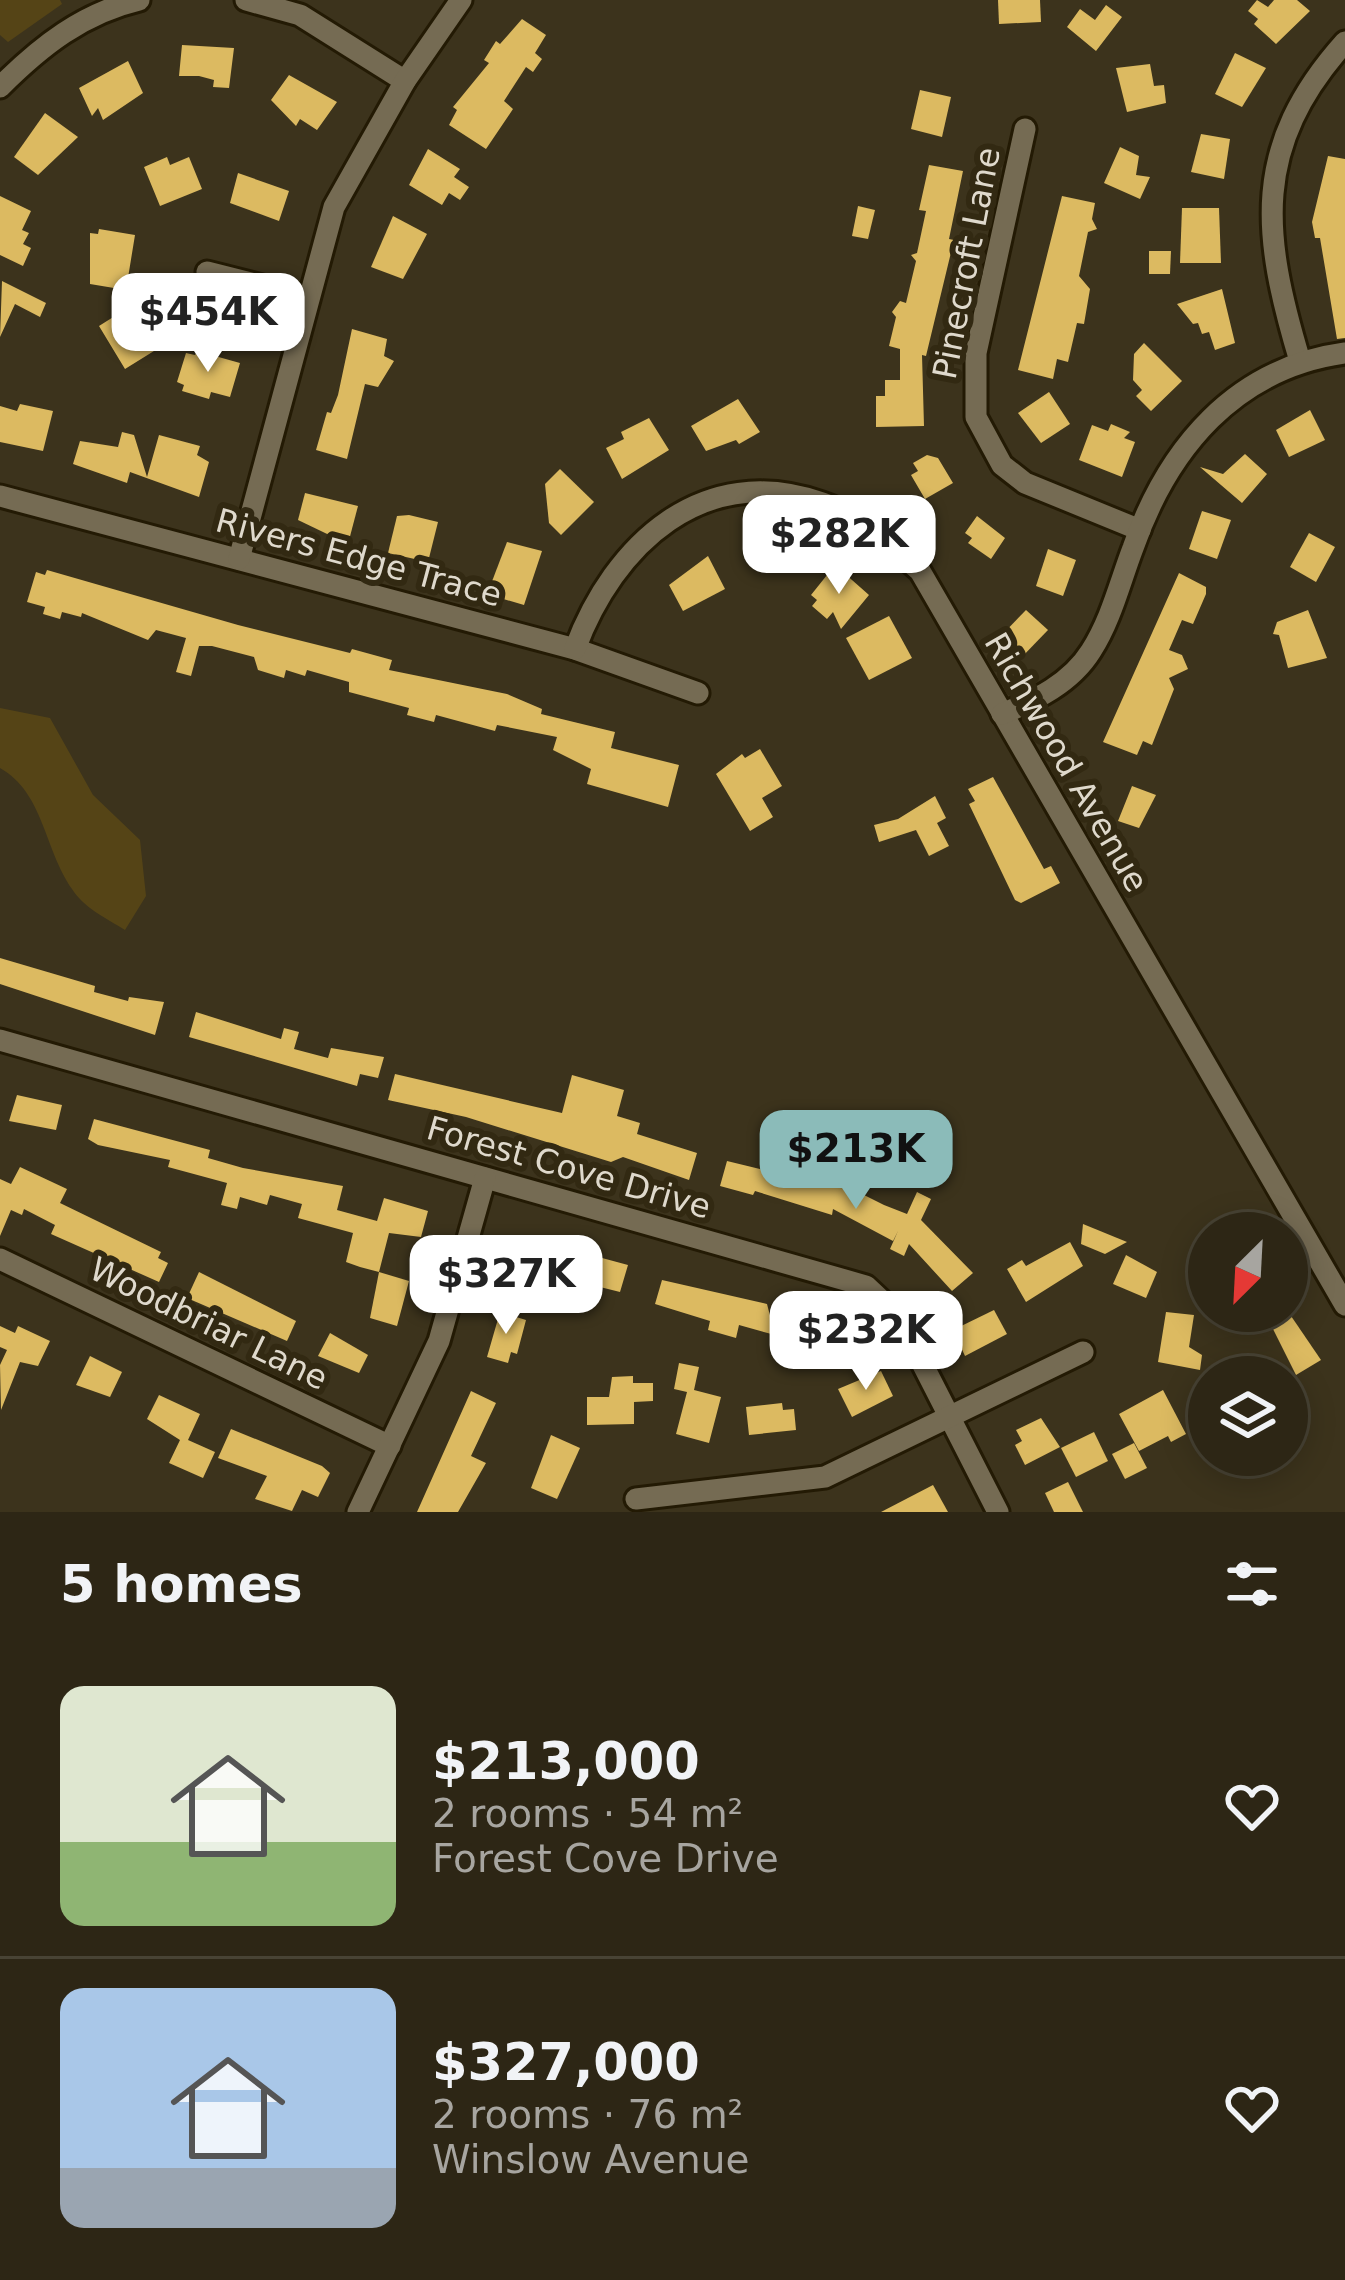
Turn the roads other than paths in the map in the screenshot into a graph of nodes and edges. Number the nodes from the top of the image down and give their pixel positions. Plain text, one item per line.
1 (139, 0) edge
2 (246, 0) edge
3 (461, 0) edge
4 (1345, 43) edge
5 (405, 81) junction
6 (0, 87) edge
7 (1025, 129) dead end
8 (207, 272) dead end
9 (307, 297) junction
10 (1345, 353) edge
11 (1300, 361) junction
12 (0, 496) edge
13 (1140, 530) junction
14 (239, 560) junction
15 (575, 649) junction
16 (698, 693) dead end
17 (1002, 715) junction
18 (0, 1040) edge
19 (485, 1178) junction
20 (0, 1259) edge
21 (1345, 1306) edge
22 (1083, 1352) dead end
23 (951, 1418) junction
24 (390, 1446) junction
25 (636, 1499) dead end
26 (358, 1512) edge
27 (998, 1512) edge

1 - 6 street
2 - 5 street
3 - 5 street
4 - 11 street
5 - 9 street
7 - 13 street, Pinecroft Lane
8 - 9 street
9 - 14 street
10 - 11 street
11 - 13 street
12 - 14 street, Rivers Edge Trace
13 - 17 street
14 - 15 street, Rivers Edge Trace
15 - 16 street, Rivers Edge Trace
15 - 17 street, Richwood Avenue
17 - 21 street, Richwood Avenue
18 - 19 street, Forest Cove Drive
19 - 23 street, Forest Cove Drive
19 - 24 street
20 - 24 street, Woodbriar Lane
22 - 23 street
23 - 25 street
23 - 27 street, Forest Cove Drive
24 - 26 street

